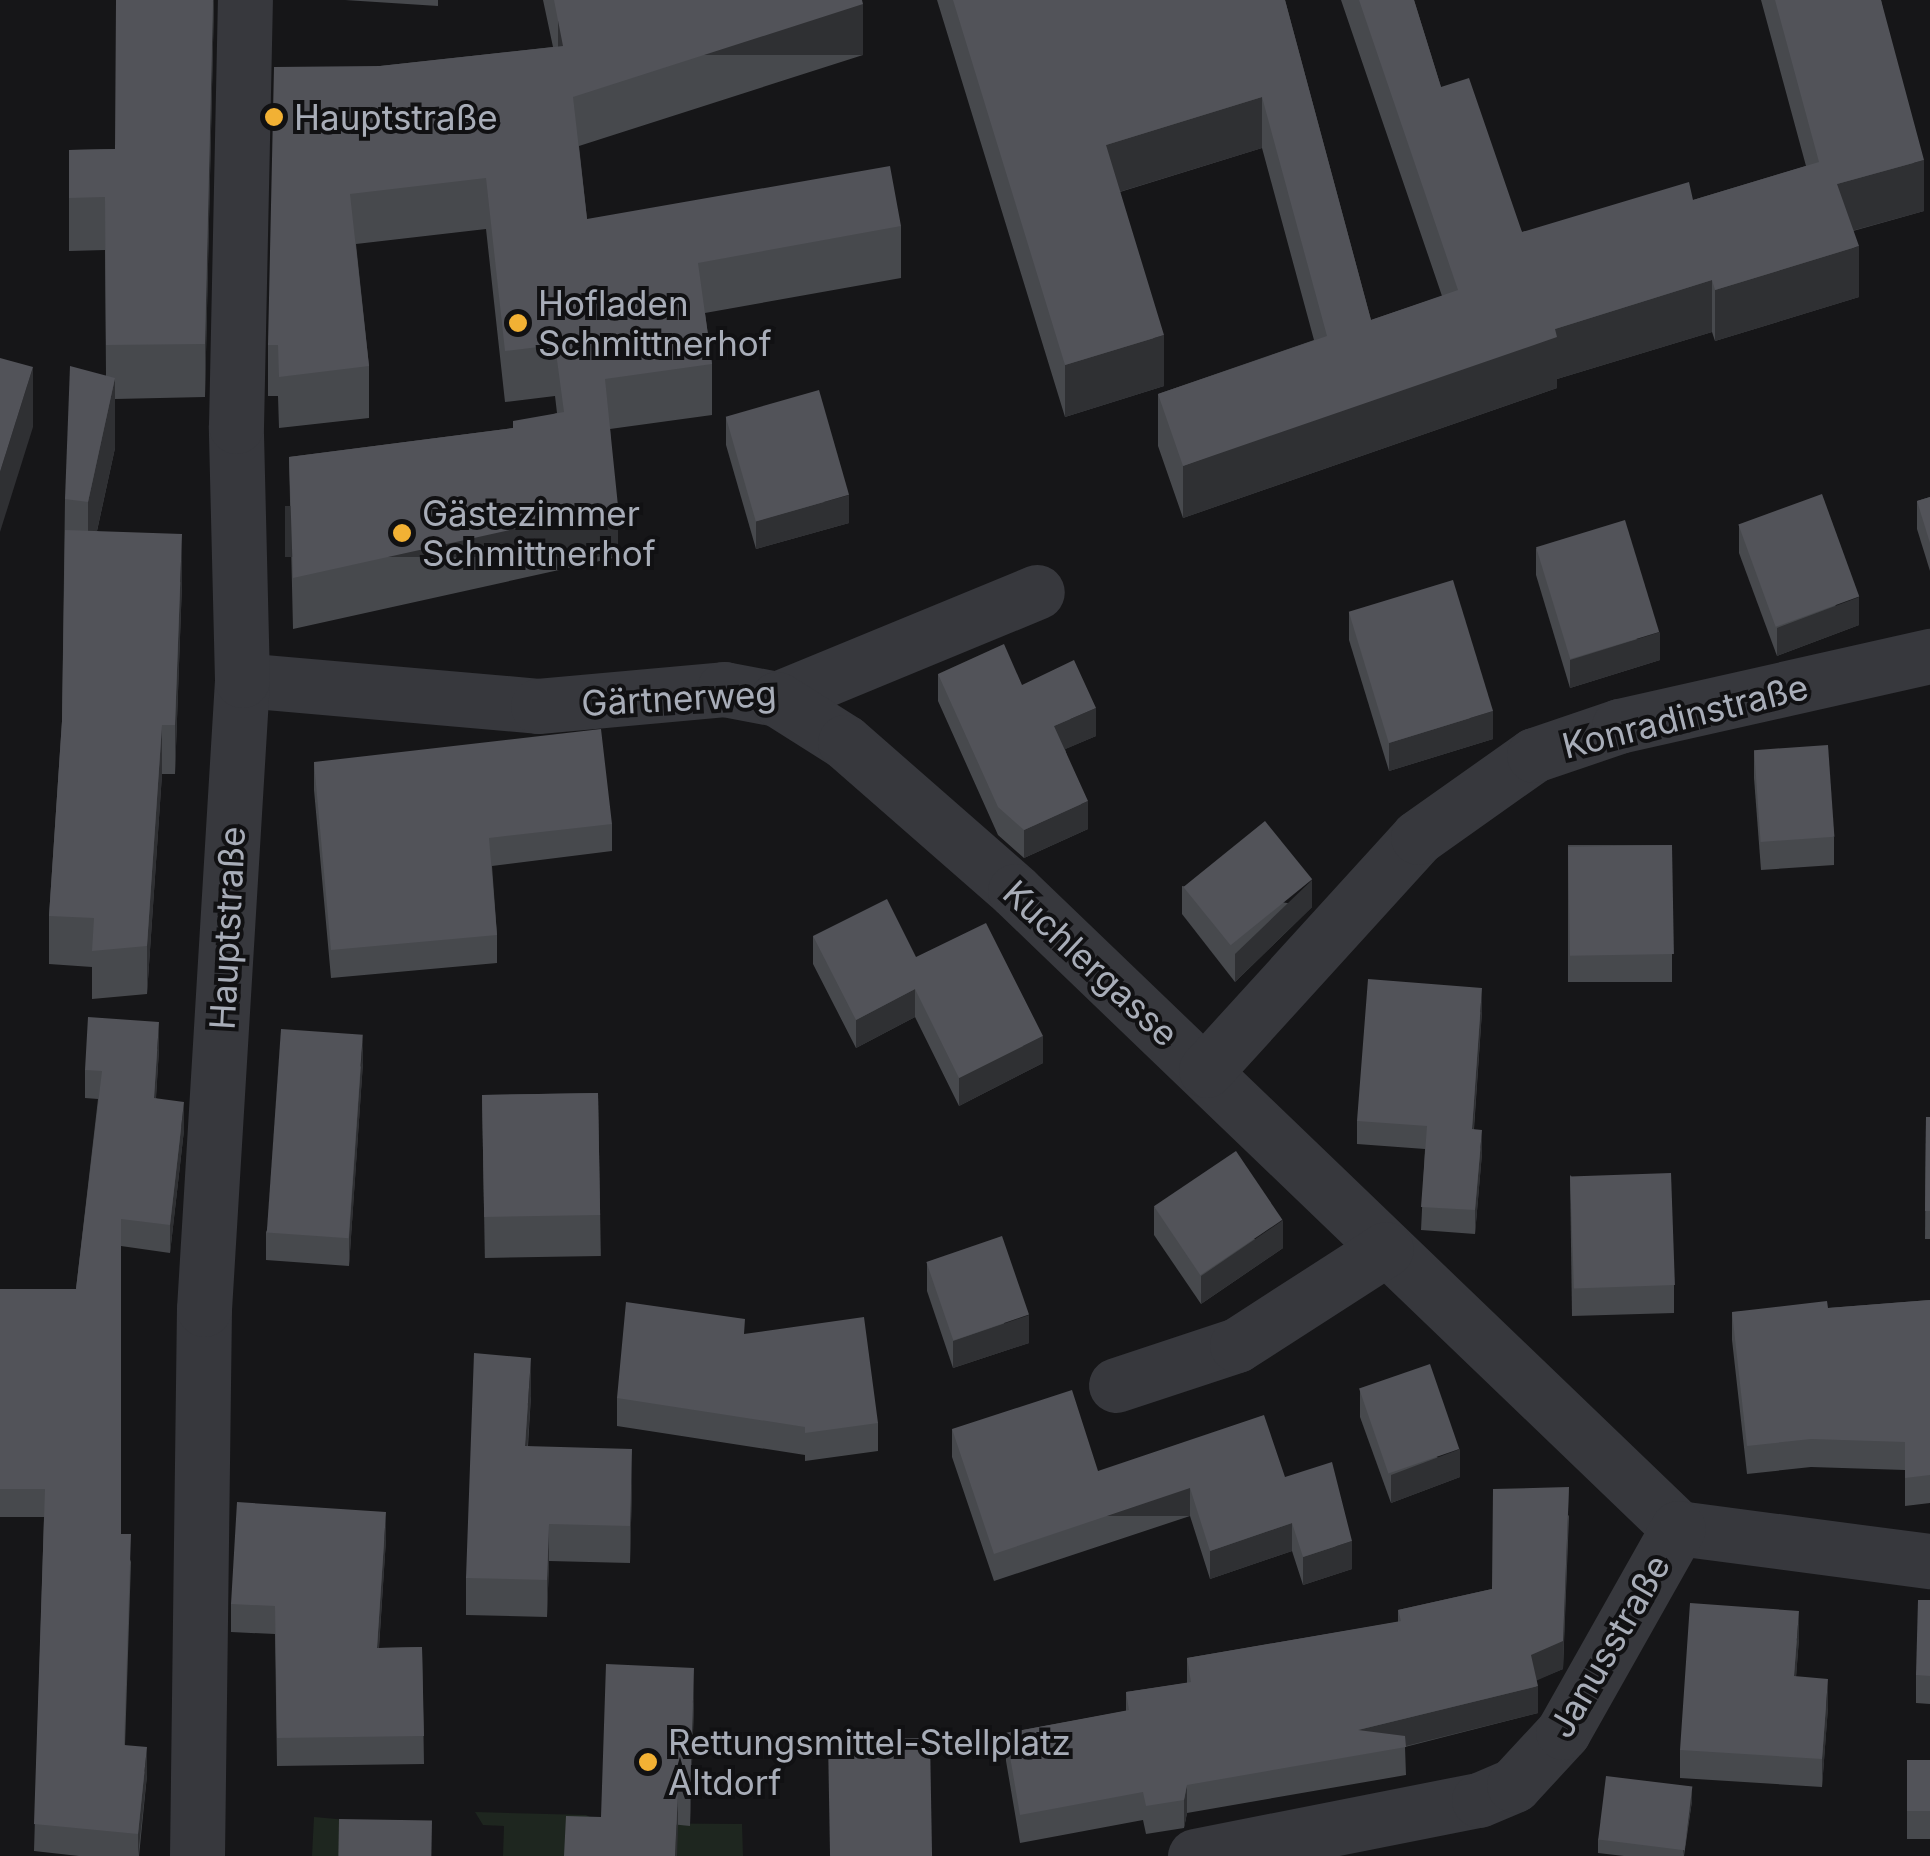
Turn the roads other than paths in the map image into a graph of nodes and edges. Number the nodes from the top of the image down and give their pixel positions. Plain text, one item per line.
1 (245, 0) edge
2 (1036, 592) dead end
3 (1930, 656) edge
4 (242, 680) junction
5 (777, 699) junction
6 (1206, 1070) junction
7 (1386, 1249) junction
8 (1116, 1385) dead end
9 (1678, 1528) junction
10 (1930, 1561) edge
11 (197, 1856) edge
12 (1195, 1856) edge

1 - 4 street, Hauptstraße
2 - 5 street, Gärtnerweg
3 - 6 street, Konradinstraße
4 - 5 street, Gärtnerweg
4 - 11 street, Hauptstraße
5 - 6 street, Kuchlergasse
6 - 7 street, Kuchlergasse
7 - 8 street
7 - 9 street, Kuchlergasse
9 - 10 street
9 - 12 street, Janusstraße

